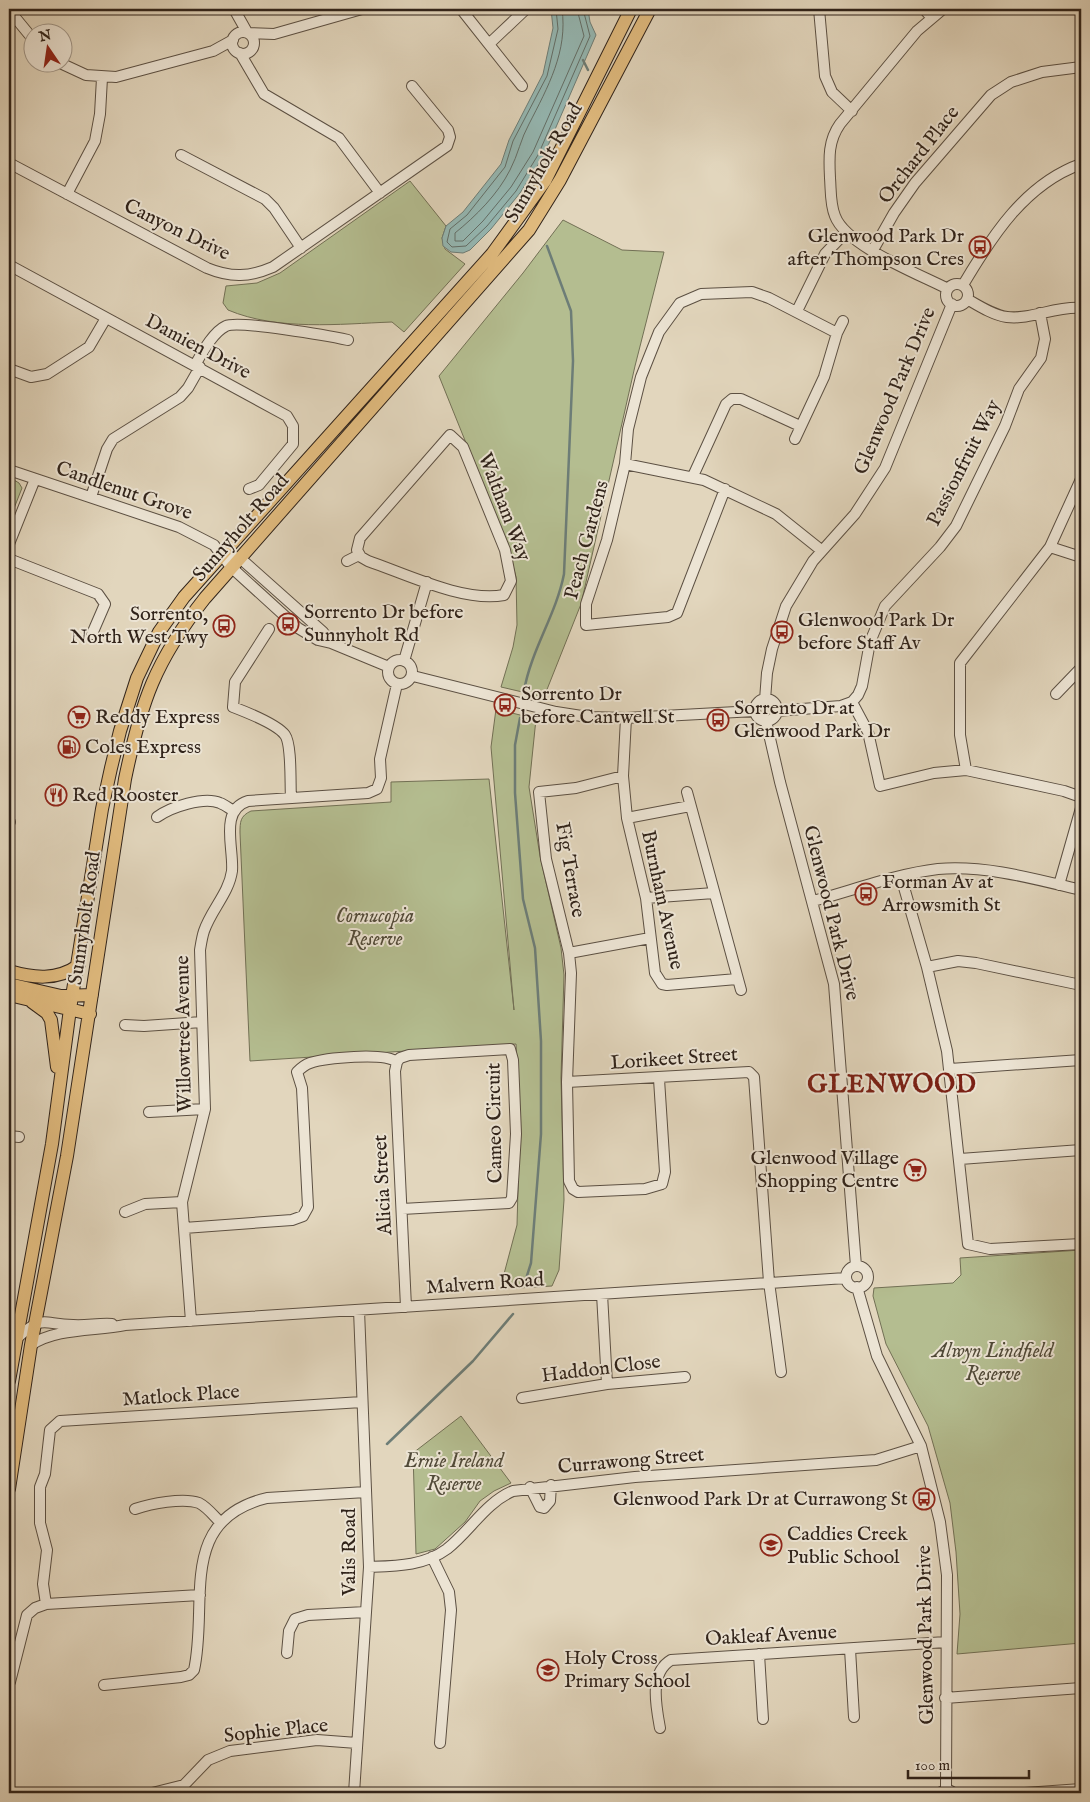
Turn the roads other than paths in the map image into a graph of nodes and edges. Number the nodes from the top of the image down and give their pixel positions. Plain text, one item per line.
1 (362, 9) edge
2 (461, 9) edge
3 (526, 9) edge
4 (631, 9) edge
5 (650, 9) edge
6 (819, 9) edge
7 (924, 9) edge
8 (943, 9) edge
9 (9, 10) edge
10 (235, 11) edge
11 (339, 12) edge
12 (931, 17) junction
13 (22, 26) edge
14 (249, 33) junction
15 (274, 34) junction
16 (234, 38) junction
17 (490, 43) junction
18 (253, 48) junction
19 (213, 51) junction
20 (238, 53) junction
21 (1081, 67) edge
22 (72, 70) edge
23 (252, 72) junction
24 (102, 78) junction
25 (412, 86) dead end
26 (522, 86) dead end
27 (852, 111) junction
28 (181, 154) dead end
29 (9, 162) edge
30 (1081, 164) edge
31 (380, 193) junction
32 (67, 194) junction
33 (845, 233) junction
34 (301, 248) junction
35 (874, 250) junction
36 (9, 265) edge
37 (962, 285) junction
38 (948, 289) junction
39 (967, 300) junction
40 (952, 304) junction
41 (1081, 308) edge
42 (796, 311) junction
43 (1040, 313) junction
44 (106, 318) junction
45 (843, 321) dead end
46 (837, 333) junction
47 (348, 340) dead end
48 (197, 366) junction
49 (9, 369) edge
50 (800, 426) junction
51 (795, 439) dead end
52 (625, 464) junction
53 (9, 470) edge
54 (693, 476) junction
55 (35, 479) junction
56 (1081, 479) edge
57 (249, 489) dead end
58 (725, 490) junction
59 (90, 497) junction
60 (9, 544) edge
61 (1050, 547) junction
62 (821, 550) junction
63 (221, 555) junction
64 (359, 555) junction
65 (1081, 558) edge
66 (9, 559) edge
67 (347, 561) dead end
68 (235, 563) junction
69 (427, 582) junction
70 (269, 630) dead end
71 (92, 634) dead end
72 (331, 643) junction
73 (404, 661) junction
74 (389, 667) junction
75 (1081, 668) edge
76 (413, 676) junction
77 (397, 684) junction
78 (1056, 694) dead end
79 (765, 700) junction
80 (852, 702) junction
81 (755, 711) junction
82 (776, 711) junction
83 (626, 718) junction
84 (766, 721) junction
85 (966, 770) junction
86 (623, 776) junction
87 (687, 792) dead end
88 (1081, 797) edge
89 (291, 798) junction
90 (690, 806) junction
91 (1081, 808) edge
92 (234, 811) junction
93 (158, 817) dead end
94 (627, 818) junction
95 (901, 877) junction
96 (1059, 885) junction
97 (1081, 890) edge
98 (714, 894) junction
99 (646, 898) junction
100 (813, 901) junction
101 (650, 938) junction
102 (568, 953) junction
103 (79, 965) junction
104 (927, 967) junction
105 (9, 971) edge
106 (737, 979) junction
107 (9, 984) edge
108 (1081, 985) edge
109 (741, 990) dead end
110 (9, 995) edge
111 (92, 995) junction
112 (32, 1002) junction
113 (71, 1003) junction
114 (90, 1014) junction
115 (202, 1022) junction
116 (124, 1025) dead end
117 (1081, 1060) edge
118 (397, 1062) junction
119 (950, 1069) junction
120 (658, 1078) junction
121 (567, 1082) junction
122 (59, 1094) junction
123 (205, 1109) junction
124 (149, 1112) dead end
125 (1081, 1150) edge
126 (960, 1159) junction
127 (182, 1202) junction
128 (402, 1209) junction
129 (124, 1212) dead end
130 (184, 1228) junction
131 (1081, 1244) edge
132 (856, 1266) junction
133 (846, 1278) junction
134 (769, 1282) junction
135 (857, 1287) junction
136 (602, 1294) junction
137 (406, 1307) junction
138 (359, 1310) junction
139 (191, 1321) junction
140 (35, 1324) junction
141 (125, 1325) junction
142 (16, 1339) junction
143 (31, 1345) junction
144 (781, 1372) dead end
145 (685, 1377) dead end
146 (9, 1381) edge
147 (606, 1384) junction
148 (522, 1398) dead end
149 (362, 1402) junction
150 (921, 1446) junction
151 (551, 1485) junction
152 (530, 1487) junction
153 (9, 1489) edge
154 (366, 1492) junction
155 (135, 1510) dead end
156 (220, 1522) junction
157 (432, 1557) junction
158 (369, 1567) junction
159 (200, 1595) junction
160 (46, 1604) junction
161 (366, 1612) junction
162 (946, 1642) junction
163 (850, 1649) junction
164 (287, 1653) dead end
165 (759, 1654) junction
166 (10, 1682) edge
167 (104, 1685) dead end
168 (1081, 1688) edge
169 (946, 1698) junction
170 (854, 1717) dead end
171 (763, 1720) dead end
172 (660, 1728) dead end
173 (357, 1743) junction
174 (440, 1743) dead end
175 (1081, 1789) edge
176 (946, 1792) edge
177 (152, 1793) edge
178 (354, 1793) edge
179 (1025, 1793) edge

1 - 11 street
2 - 17 street
3 - 17 street
4 - 63 main road, Sunnyholt Road
5 - 68 main road, Sunnyholt Road
6 - 27 street
7 - 12 street
8 - 12 street
9 - 13 street
10 - 14 street
10 - 16 street
11 - 15 street
12 - 27 street
14 - 15 street
14 - 16 street
14 - 18 street
15 - 18 street
16 - 19 street
16 - 20 street
17 - 26 street
18 - 20 street
18 - 23 street
19 - 20 street
19 - 24 street
20 - 23 street
21 - 35 street, Orchard Place
22 - 24 street
23 - 31 street
24 - 32 street
25 - 31 street, Canyon Drive
27 - 33 street
28 - 34 street
29 - 32 street, Canyon Drive
30 - 37 street
31 - 34 street, Canyon Drive
32 - 34 street, Canyon Drive
33 - 35 street
33 - 42 street
35 - 38 street
36 - 44 street, Damien Drive
37 - 38 street
37 - 39 street
38 - 40 street
39 - 40 street
39 - 43 street
40 - 62 street, Glenwood Park Drive
41 - 43 street
42 - 46 street
42 - 52 street, Peach Gardens
43 - 80 street, Passionfruit Way
44 - 48 street, Damien Drive
44 - 49 street
45 - 46 street
46 - 50 street
47 - 48 street
48 - 57 street, Damien Drive
48 - 59 street
50 - 51 street
50 - 54 street
52 - 54 street
52 - 58 street, Peach Gardens
53 - 55 street, Candlenut Grove
54 - 58 street
55 - 59 street, Candlenut Grove
55 - 60 street
56 - 61 street
58 - 62 street
59 - 63 street, Candlenut Grove
61 - 65 street
61 - 85 street
62 - 79 street, Glenwood Park Drive
63 - 68 street
63 - 103 main road, Sunnyholt Road
64 - 67 street
64 - 69 street
64 - 69 street, Waltham Way
66 - 71 street
68 - 72 street
68 - 72 street
68 - 111 main road, Sunnyholt Road
69 - 73 street
70 - 89 street
72 - 74 street
73 - 74 street
73 - 76 street
74 - 77 street
75 - 78 street
76 - 77 street
76 - 83 street
77 - 89 street
79 - 81 street
79 - 82 street
80 - 82 street
80 - 85 street
81 - 83 street
81 - 84 street
82 - 84 street
83 - 86 street, Burnham Avenue
84 - 100 street, Glenwood Park Drive
85 - 88 street
86 - 94 street, Burnham Avenue
86 - 102 street, Fig Terrace
87 - 90 street
89 - 92 street
90 - 94 street
90 - 98 street
91 - 96 street
92 - 93 street
92 - 115 street, Willowtree Avenue
94 - 99 street, Burnham Avenue
95 - 96 street
95 - 100 street
95 - 104 street
96 - 97 street
98 - 99 street
98 - 106 street
99 - 101 street, Burnham Avenue
100 - 132 street, Glenwood Park Drive
101 - 102 street
101 - 106 street, Burnham Avenue
102 - 121 street, Fig Terrace
103 - 105 main road
103 - 113 main road, Sunnyholt Road
104 - 108 street
104 - 119 street
106 - 109 street
107 - 113 main road
110 - 112 main road
111 - 113 main road
111 - 114 main road, Sunnyholt Road
112 - 113 main road
112 - 122 main road
113 - 114 main road
113 - 122 main road, Sunnyholt Road
114 - 140 main road, Sunnyholt Road
115 - 116 street
115 - 123 street, Willowtree Avenue
117 - 119 street
118 - 128 street, Alicia Street
118 - 128 street, Cameo Circuit
118 - 130 street
119 - 126 street
120 - 121 street, Lorikeet Street
120 - 121 street, Fig Terrace
120 - 134 street, Lorikeet Street
122 - 142 main road, Sunnyholt Road
123 - 124 street
123 - 127 street, Willowtree Avenue
125 - 126 street
126 - 131 street
127 - 129 street
127 - 130 street, Willowtree Avenue
128 - 137 street, Alicia Street
130 - 139 street, Willowtree Avenue
132 - 133 street
132 - 135 street
133 - 134 street, Malvern Road
133 - 135 street
134 - 136 street, Malvern Road
134 - 144 street, Lorikeet Street
135 - 150 street, Glenwood Park Drive
136 - 137 street, Malvern Road
136 - 147 street
137 - 138 street, Malvern Road
138 - 139 street, Malvern Road
138 - 149 street, Valis Road
139 - 141 street, Malvern Road
140 - 141 street, Malvern Road
140 - 142 street
140 - 143 main road, Sunnyholt Road
141 - 143 street, Malvern Road
142 - 146 main road, Sunnyholt Road
143 - 153 main road, Sunnyholt Road
145 - 147 street, Haddon Close
147 - 148 street, Haddon Close
149 - 154 street, Valis Road
149 - 160 street, Matlock Place
150 - 151 street, Currawong Street
150 - 162 street, Glenwood Park Drive
151 - 152 street, Currawong Street
151 - 152 street
152 - 157 street, Currawong Street
154 - 156 street
154 - 158 street, Valis Road
155 - 156 street
156 - 159 street
157 - 158 street, Currawong Street
157 - 174 street
158 - 161 street, Valis Road
159 - 160 street
159 - 167 street
160 - 166 street
161 - 164 street
161 - 173 street, Valis Road
162 - 163 street, Oakleaf Avenue
162 - 169 street, Glenwood Park Drive
163 - 165 street, Oakleaf Avenue
163 - 170 street
165 - 171 street
165 - 172 street, Oakleaf Avenue
168 - 169 street
169 - 176 street, Glenwood Park Drive
173 - 177 street, Sophie Place
173 - 178 street, Valis Road
175 - 179 street

